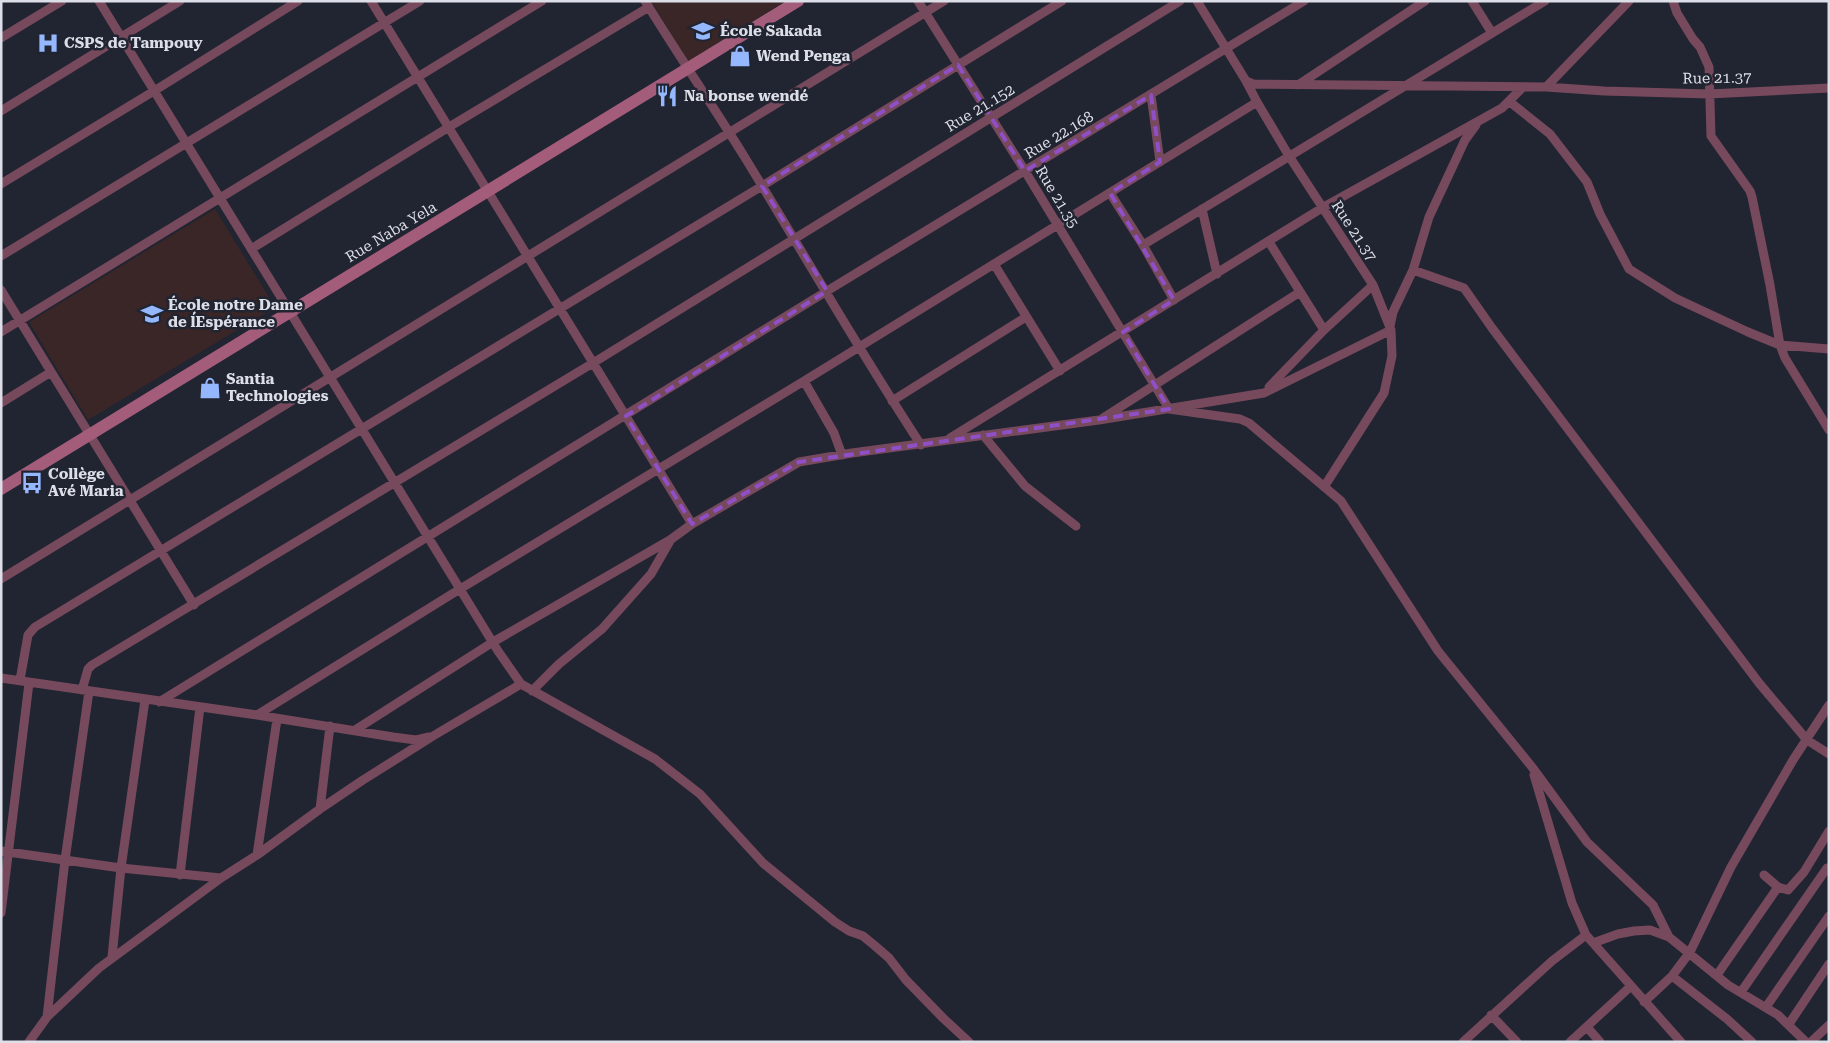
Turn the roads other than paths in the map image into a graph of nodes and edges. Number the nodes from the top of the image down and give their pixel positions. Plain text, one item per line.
1 (62, 1) edge
2 (99, 1) edge
3 (180, 1) edge
4 (298, 1) edge
5 (371, 1) edge
6 (420, 1) edge
7 (542, 1) edge
8 (798, 1) edge
9 (918, 1) edge
10 (944, 1) edge
11 (1062, 1) edge
12 (1180, 1) edge
13 (1196, 1) edge
14 (1304, 1) edge
15 (1424, 1) edge
16 (1472, 1) edge
17 (1545, 1) edge
18 (1629, 1) edge
19 (1672, 1) edge
20 (647, 4) edge
21 (925, 13) junction
22 (384, 23) junction
23 (1492, 33) junction
24 (121, 37) junction
25 (1, 38) edge
26 (1226, 49) junction
27 (958, 65) junction
28 (688, 70) junction
29 (418, 78) junction
30 (1246, 81) junction
31 (1298, 85) junction
32 (1406, 85) junction
33 (1546, 87) junction
34 (1522, 88) junction
35 (1829, 88) edge
36 (154, 91) junction
37 (1709, 94) junction
38 (1151, 95) junction
39 (1256, 102) junction
40 (1510, 102) junction
41 (1, 111) edge
42 (990, 118) junction
43 (1478, 123) junction
44 (449, 128) junction
45 (730, 132) junction
46 (186, 144) junction
47 (1289, 156) junction
48 (1160, 162) junction
49 (1026, 171) junction
50 (1, 184) edge
51 (762, 186) junction
52 (488, 192) junction
53 (1110, 193) junction
54 (220, 199) junction
55 (1322, 208) junction
56 (1202, 209) junction
57 (1058, 224) junction
58 (794, 238) junction
59 (1269, 242) junction
60 (1143, 245) junction
61 (251, 249) junction
62 (1, 256) edge
63 (527, 256) junction
64 (994, 264) junction
65 (1413, 270) junction
66 (1216, 274) junction
67 (1372, 285) junction
68 (1, 290) edge
69 (827, 291) junction
70 (1300, 292) junction
71 (1174, 300) junction
72 (560, 309) junction
73 (290, 313) junction
74 (1026, 317) junction
75 (20, 321) junction
76 (1391, 328) junction
77 (1324, 330) junction
78 (1, 332) edge
79 (1123, 332) junction
80 (1780, 345) junction
81 (858, 347) junction
82 (1829, 349) edge
83 (593, 363) junction
84 (1060, 370) junction
85 (52, 372) junction
86 (330, 377) junction
87 (804, 381) junction
88 (1155, 385) junction
89 (1264, 393) junction
90 (892, 401) junction
91 (1, 403) edge
92 (1169, 409) junction
93 (626, 416) junction
94 (1099, 420) junction
95 (362, 429) junction
96 (1828, 431) edge
97 (90, 435) junction
98 (983, 435) junction
99 (946, 441) junction
100 (921, 445) junction
101 (842, 455) junction
102 (658, 469) junction
103 (395, 483) junction
104 (1324, 487) junction
105 (1, 489) edge
106 (129, 500) junction
107 (692, 524) junction
108 (1076, 526) dead end
109 (427, 536) junction
110 (670, 540) junction
111 (161, 552) junction
112 (1, 578) edge
113 (460, 589) junction
114 (194, 605) junction
115 (493, 642) junction
116 (1, 678) edge
117 (20, 680) junction
118 (30, 683) junction
119 (521, 684) junction
120 (86, 690) junction
121 (532, 691) junction
122 (145, 700) junction
123 (159, 702) junction
124 (1829, 705) edge
125 (200, 707) junction
126 (257, 715) junction
127 (277, 719) junction
128 (330, 726) junction
129 (355, 730) junction
130 (433, 736) junction
131 (1806, 740) junction
132 (1829, 754) edge
133 (1532, 767) junction
134 (320, 809) junction
135 (1829, 831) edge
136 (5, 851) edge
137 (257, 855) junction
138 (1814, 856) junction
139 (65, 860) junction
140 (121, 868) junction
141 (1828, 868) edge
142 (180, 875) junction
143 (1764, 875) dead end
144 (221, 878) junction
145 (1778, 887) junction
146 (1, 913) edge
147 (1829, 916) edge
148 (1586, 935) junction
149 (1670, 937) junction
150 (1593, 943) junction
151 (1690, 952) junction
152 (112, 957) junction
153 (1829, 964) edge
154 (1717, 975) junction
155 (1672, 976) junction
156 (1631, 986) junction
157 (1741, 992) junction
158 (1644, 1002) junction
159 (1766, 1007) junction
160 (1491, 1015) junction
161 (47, 1017) junction
162 (1790, 1024) junction
163 (1587, 1026) junction
164 (1828, 1028) edge
165 (29, 1042) edge
166 (969, 1042) edge
167 (1463, 1042) edge
168 (1517, 1042) edge
169 (1570, 1042) edge
170 (1600, 1042) edge
171 (1681, 1042) edge
172 (1752, 1042) edge
173 (1806, 1042) edge
174 (1811, 1042) edge

1 - 25 street
2 - 24 street
3 - 24 street
4 - 36 street
5 - 22 street
6 - 22 street
7 - 29 street
8 - 28 street, Rue Naba Yela
9 - 21 street, Rue 21.35
10 - 21 street
11 - 27 street
12 - 42 street, Rue 21.152
13 - 26 street, Rue 21.37
14 - 26 street, Rue 22.168
15 - 31 street
16 - 23 street
17 - 23 street
18 - 33 street
19 - 37 street
20 - 28 street
20 - 44 street
21 - 27 street, Rue 21.35
21 - 45 street
22 - 29 street
22 - 46 street
23 - 32 street
24 - 36 street
24 - 41 street
26 - 30 street, Rue 21.37
26 - 38 street, Rue 22.168
27 - 42 street, Rue 21.35
27 - 51 street
28 - 45 street
28 - 52 street, Rue Naba Yela
29 - 44 street
29 - 54 street
30 - 31 street, Rue 21.37
30 - 39 street, Rue 21.37
31 - 32 street, Rue 21.37
32 - 34 street, Rue 21.37
32 - 47 street
33 - 34 street, Rue 21.37
33 - 37 street, Rue 21.37
34 - 40 street
35 - 37 street, Rue 21.37
36 - 46 street
36 - 50 street
37 - 80 street
38 - 48 street
38 - 49 street, Rue 22.168
39 - 47 street, Rue 21.37
39 - 48 street
40 - 43 street
40 - 80 street
42 - 49 street, Rue 21.35
42 - 58 street, Rue 21.152
43 - 55 street
43 - 65 street
44 - 52 street
44 - 61 street
45 - 51 street
45 - 63 street
46 - 54 street
46 - 62 street
47 - 55 street, Rue 21.37
47 - 56 street
48 - 53 street
49 - 57 street, Rue 21.35
49 - 69 street, Rue 22.168
51 - 58 street
51 - 72 street
52 - 63 street
52 - 73 street, Rue Naba Yela
53 - 57 street
53 - 60 street
54 - 61 street
54 - 75 street
55 - 59 street
55 - 67 street, Rue 21.37
56 - 60 street
56 - 66 street
57 - 64 street
57 - 79 street, Rue 21.35
58 - 69 street
58 - 83 street, Rue 21.152
59 - 66 street
59 - 70 street
60 - 71 street
61 - 73 street
63 - 72 street
63 - 86 street
64 - 74 street
64 - 81 street
65 - 76 street
65 - 131 street
66 - 71 street
67 - 76 street, Rue 21.37
67 - 77 street
68 - 75 street
69 - 81 street
69 - 93 street, Rue 22.168
70 - 77 street
70 - 88 street
71 - 79 street
72 - 83 street
72 - 95 street
73 - 86 street
73 - 97 street, Rue Naba Yela
74 - 84 street
74 - 90 street
75 - 78 street
75 - 85 street
76 - 89 street
76 - 104 street, Rue 21.37
77 - 89 street
79 - 84 street
79 - 88 street, Rue 21.35
80 - 82 street
80 - 96 street
81 - 87 street
81 - 90 street
83 - 93 street
83 - 103 street, Rue 21.152
84 - 99 street
85 - 91 street
85 - 97 street
86 - 95 street
86 - 106 street
87 - 101 street
87 - 102 street
88 - 92 street, Rue 21.35
88 - 94 street
89 - 92 street
90 - 100 street
92 - 94 street
92 - 104 street
93 - 102 street
93 - 109 street, Rue 22.168
94 - 98 street
95 - 103 street
95 - 111 street
97 - 105 street, Rue Naba Yela
97 - 106 street
98 - 99 street
98 - 108 street
99 - 100 street
100 - 101 street
101 - 107 street
102 - 107 street
102 - 113 street
103 - 109 street
103 - 114 street, Rue 21.152
104 - 133 street
106 - 111 street
106 - 112 street
107 - 110 street
109 - 113 street
109 - 123 street, Rue 22.168
110 - 115 street
110 - 121 street
111 - 114 street
111 - 117 street
113 - 115 street
113 - 126 street
114 - 120 street, Rue 21.152
115 - 119 street
115 - 129 street
116 - 117 street
117 - 118 street
118 - 120 street
118 - 136 street
119 - 121 street
119 - 130 street
120 - 122 street
120 - 139 street, Rue 21.152
121 - 166 street
122 - 123 street
122 - 140 street
123 - 125 street
124 - 131 street
125 - 126 street
125 - 142 street
126 - 127 street
127 - 128 street
127 - 137 street
128 - 129 street
128 - 134 street
129 - 130 street
130 - 134 street
131 - 132 street
131 - 151 street
133 - 148 street
133 - 149 street
134 - 137 street
135 - 138 street
136 - 139 street
136 - 146 street
137 - 144 street
138 - 141 street
138 - 145 street
139 - 140 street
139 - 161 street, Rue 21.152
140 - 142 street
140 - 152 street
141 - 157 street
142 - 144 street
143 - 145 street
144 - 152 street
145 - 154 street
147 - 159 street
148 - 150 street
148 - 160 street
149 - 150 street
149 - 151 street
150 - 156 street
151 - 154 street
151 - 155 street
152 - 161 street
153 - 162 street
154 - 157 street
155 - 158 street
155 - 172 street
156 - 158 street
156 - 163 street
157 - 159 street
158 - 171 street
159 - 162 street
160 - 167 street
160 - 168 street
161 - 165 street
162 - 173 street
163 - 169 street
163 - 170 street
164 - 174 street

